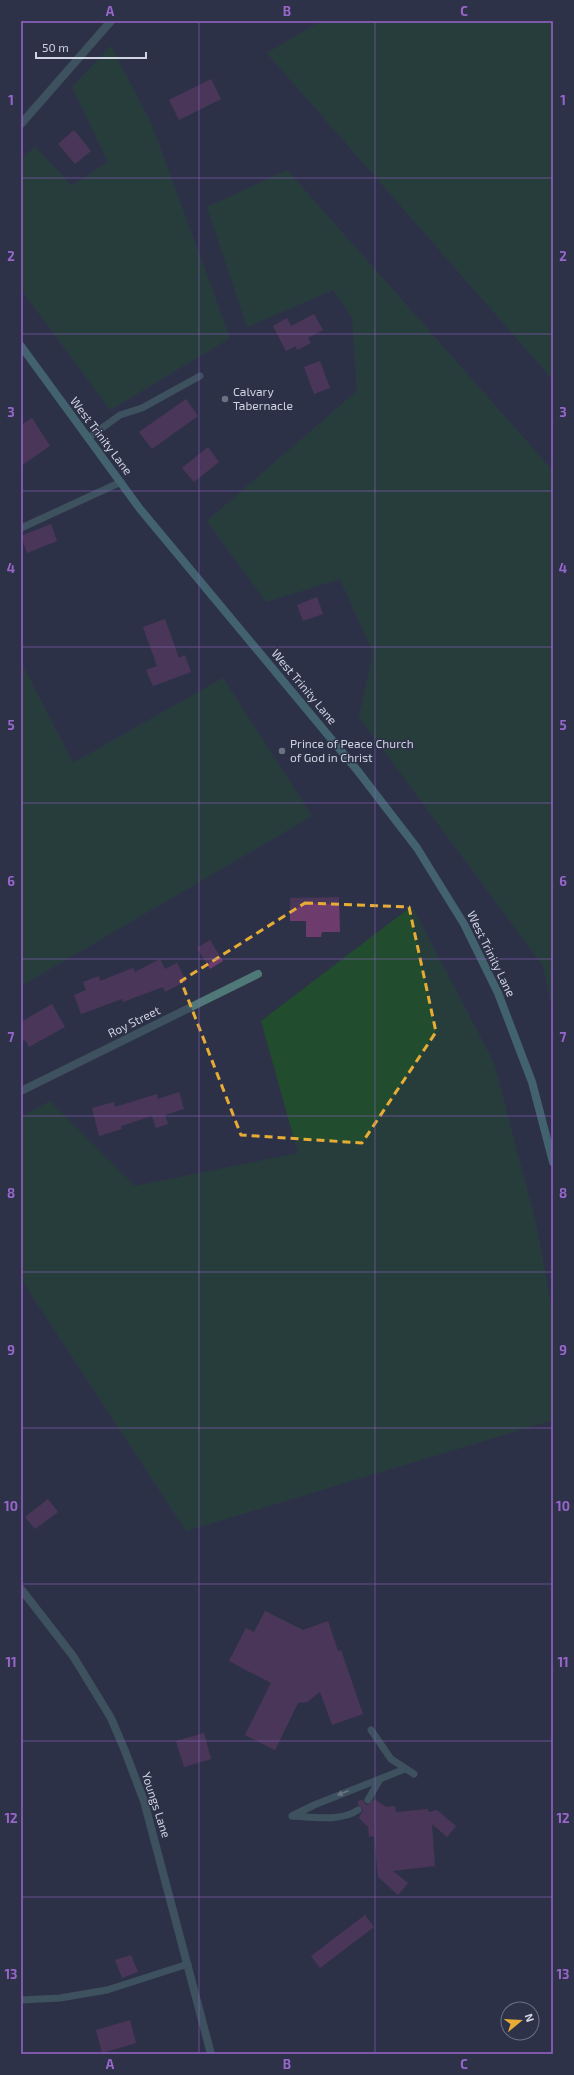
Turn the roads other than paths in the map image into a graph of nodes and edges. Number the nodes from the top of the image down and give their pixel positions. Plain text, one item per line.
1 (112, 21) edge
2 (21, 124) edge
3 (21, 346) edge
4 (200, 376) dead end
5 (88, 438) junction
6 (121, 482) junction
7 (21, 528) edge
8 (258, 974) dead end
9 (21, 1091) edge
10 (553, 1162) edge
11 (21, 1589) edge
12 (371, 1730) dead end
13 (405, 1770) junction
14 (414, 1774) dead end
15 (380, 1779) junction
16 (368, 1800) dead end
17 (358, 1810) dead end
18 (188, 1964) junction
19 (21, 2000) edge
20 (211, 2054) edge

1 - 2 street
3 - 5 main road, West Trinity Lane
4 - 5 lane
5 - 6 main road, West Trinity Lane
6 - 7 lane
6 - 10 main road, West Trinity Lane
8 - 9 street, Roy Street
11 - 18 street, Youngs Lane
12 - 13 lane
13 - 14 lane
13 - 15 lane
15 - 16 lane
15 -> 17 lane
18 - 19 lane
18 - 20 street, Youngs Lane

